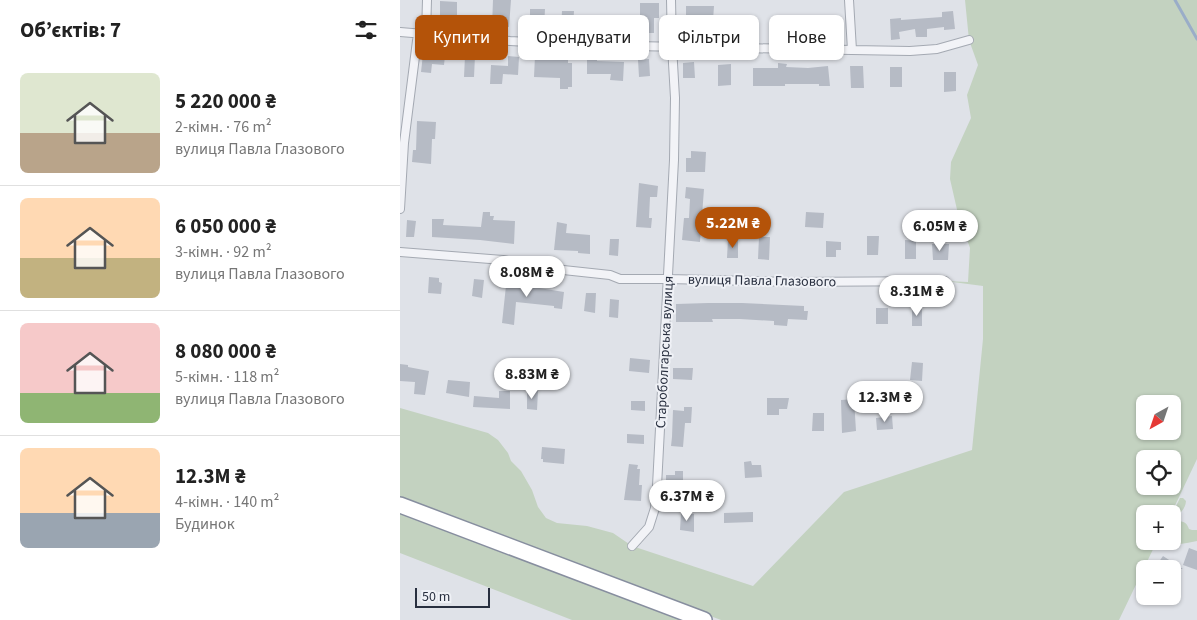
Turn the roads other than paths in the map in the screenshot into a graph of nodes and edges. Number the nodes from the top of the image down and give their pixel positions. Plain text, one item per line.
1 (427, 0) edge
2 (671, 0) edge
3 (848, 0) edge
4 (425, 15) edge
5 (671, 15) edge
6 (400, 32) edge
7 (415, 33) edge
8 (969, 40) dead end
9 (508, 41) edge
10 (659, 46) edge
11 (759, 48) edge
12 (852, 50) junction
13 (418, 60) edge
14 (673, 60) edge
15 (400, 209) edge
16 (400, 252) edge
17 (668, 279) junction
18 (945, 281) dead end
19 (400, 505) edge
20 (632, 546) dead end
21 (704, 620) edge

1 - 4 street
2 - 5 street, Староболгарська вулиця
3 - 12 street
6 - 7 street
8 - 12 street
9 - 10 street
11 - 12 street
13 - 15 street
14 - 17 street, Староболгарська вулиця
16 - 17 street, вулиця Павла Глазового
17 - 18 street, вулиця Павла Глазового
17 - 20 street, Староболгарська вулиця
19 - 21 highway

